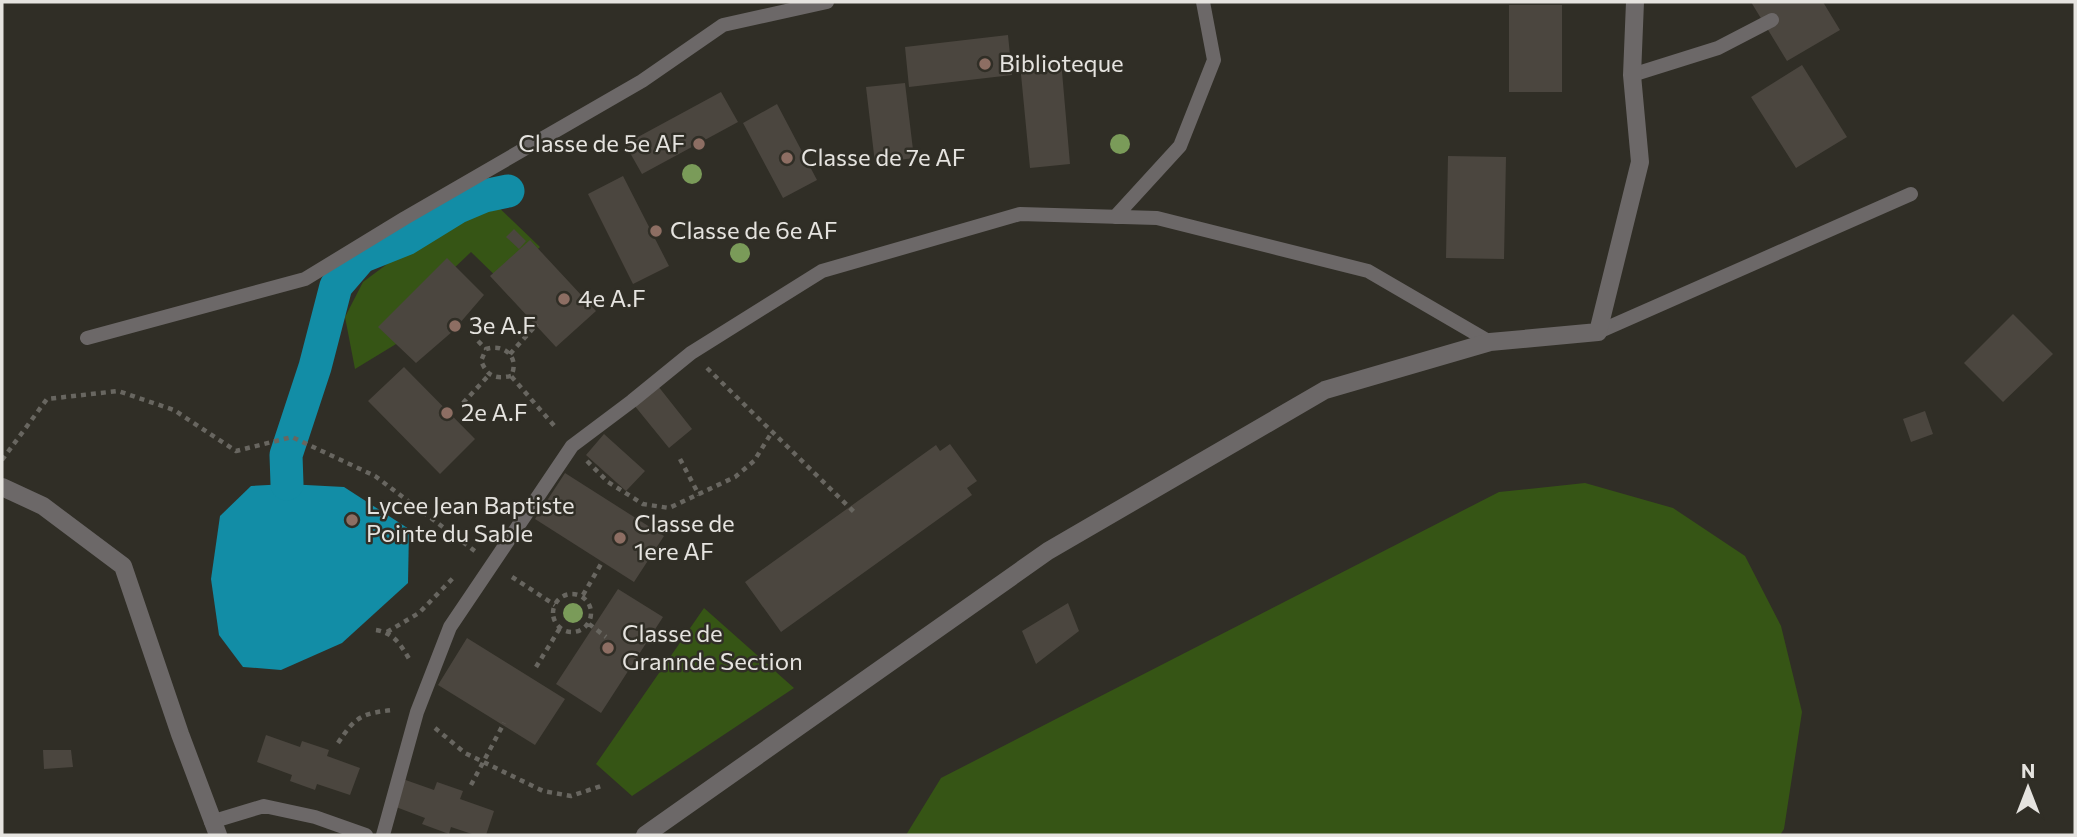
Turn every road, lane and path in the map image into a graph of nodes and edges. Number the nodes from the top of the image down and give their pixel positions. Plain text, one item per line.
1 (827, 2) edge
2 (1203, 2) edge
3 (1635, 2) edge
4 (1772, 20) dead end
5 (1632, 75) junction
6 (1911, 194) dead end
7 (1115, 217) junction
8 (537, 324) dead end
9 (1598, 332) junction
10 (87, 338) dead end
11 (478, 341) dead end
12 (1490, 342) junction
13 (486, 349) dead end
14 (691, 353) junction
15 (510, 354) dead end
16 (489, 375) dead end
17 (463, 403) dead end
18 (680, 459) dead end
19 (2, 460) edge
20 (2, 487) edge
21 (699, 495) dead end
22 (855, 512) dead end
23 (491, 564) junction
24 (601, 565) dead end
25 (583, 595) junction
26 (555, 605) junction
27 (589, 624) junction
28 (560, 628) junction
29 (376, 630) dead end
30 (387, 632) junction
31 (606, 637) dead end
32 (536, 667) dead end
33 (427, 687) junction
34 (417, 712) junction
35 (504, 723) dead end
36 (338, 743) dead end
37 (482, 762) junction
38 (471, 785) dead end
39 (601, 786) dead end
40 (215, 829) edge
41 (366, 835) edge
42 (383, 835) edge
43 (645, 835) edge

1 - 10 lane
2 - 7 lane
3 - 5 street
4 - 5 lane
5 - 9 street
6 - 9 lane
7 - 12 lane
7 - 14 lane
8 - 15 path
9 - 12 street
11 - 13 path
12 - 43 street
14 - 22 path
14 - 23 lane
16 - 17 path
18 - 21 path
19 - 23 path
20 - 40 street
23 - 26 path
23 - 30 path
23 - 33 lane
24 - 25 path
25 - 26 path
25 - 27 path
26 - 28 path
27 - 28 path
27 - 31 path
28 - 32 path
29 - 30 path
30 - 33 path
33 - 34 lane
34 - 36 path
34 - 37 path
34 - 42 lane
35 - 37 path
37 - 38 path
37 - 39 path
40 - 41 lane

